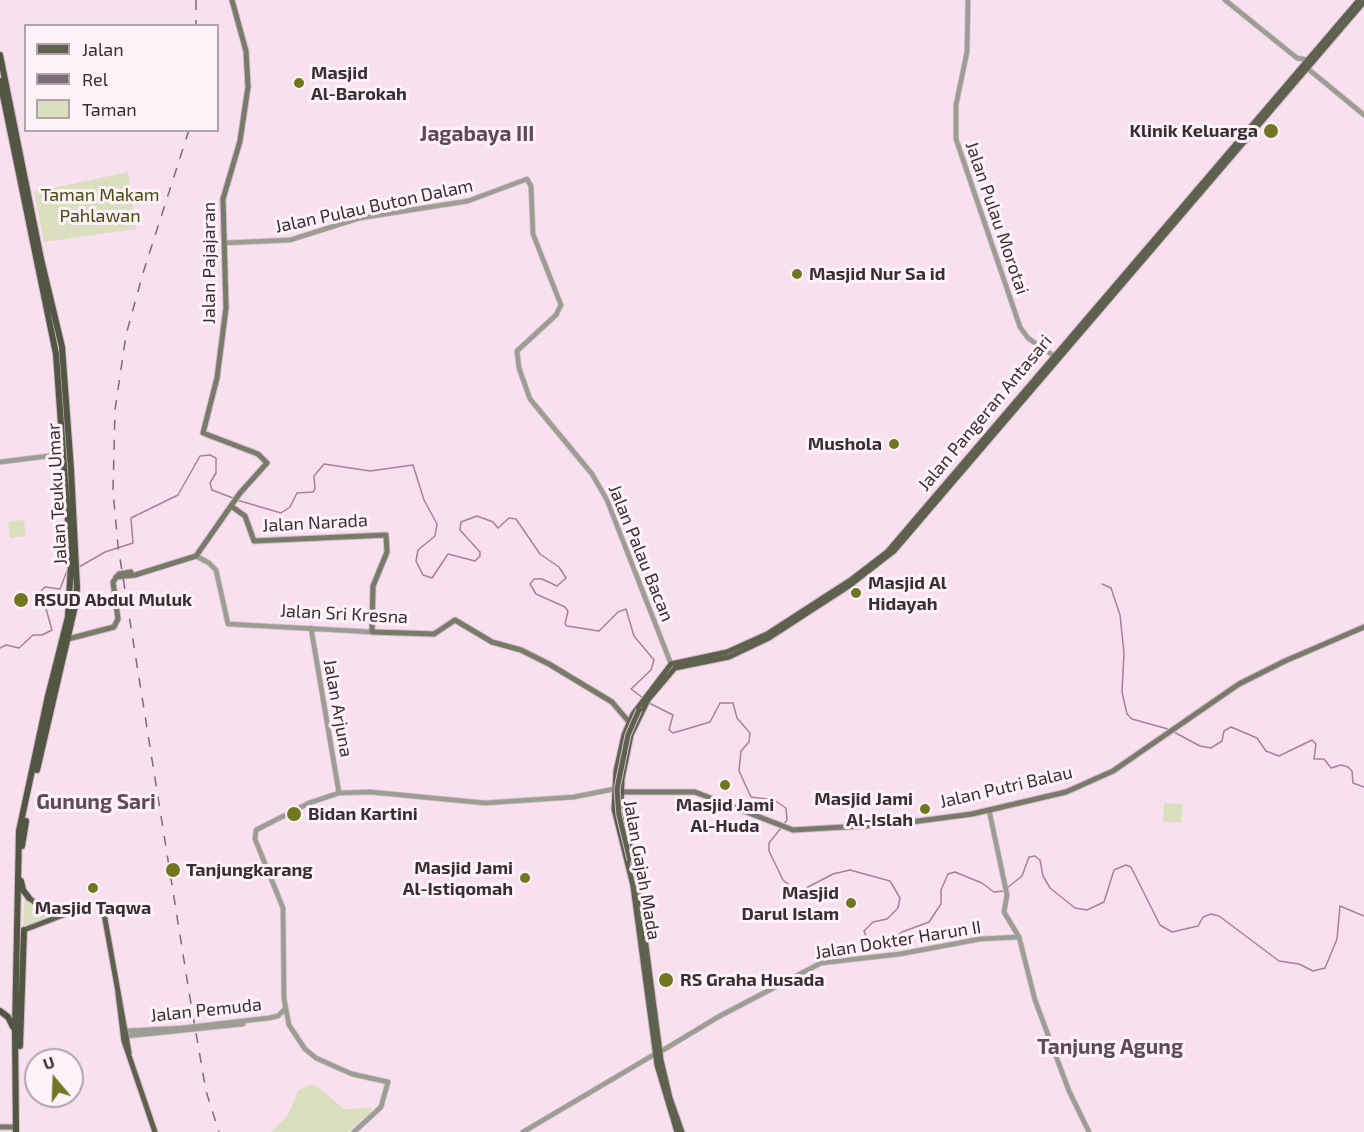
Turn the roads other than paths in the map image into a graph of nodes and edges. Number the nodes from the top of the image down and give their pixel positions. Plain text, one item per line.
1 (232, 0) edge
2 (968, 0) edge
3 (1226, 0) edge
4 (1359, 0) edge
5 (1364, 2) edge
6 (0, 55) edge
7 (1297, 58) junction
8 (1308, 60) junction
9 (1307, 68) junction
10 (1299, 70) junction
11 (0, 81) edge
12 (1364, 115) edge
13 (527, 178) joint
14 (1202, 188) junction
15 (27, 200) junction
16 (224, 243) junction
17 (58, 344) junction
18 (1054, 356) junction
19 (66, 461) junction
20 (0, 462) edge
21 (963, 466) junction
22 (958, 472) junction
23 (69, 485) junction
24 (231, 506) junction
25 (196, 556) junction
26 (1364, 627) edge
27 (311, 628) junction
28 (372, 632) junction
29 (68, 639) junction
30 (671, 664) junction
31 (643, 704) junction
32 (629, 722) junction
33 (619, 755) junction
34 (627, 757) junction
35 (618, 764) junction
36 (625, 765) junction
37 (614, 789) junction
38 (605, 792) junction
39 (621, 792) junction
40 (339, 793) junction
41 (614, 802) junction
42 (621, 804) junction
43 (989, 810) junction
44 (622, 814) junction
45 (615, 815) junction
46 (632, 869) junction
47 (29, 898) joint
48 (54, 917) junction
49 (20, 929) junction
50 (1018, 937) junction
51 (118, 986) junction
52 (16, 1003) junction
53 (285, 1009) junction
54 (1, 1011) edge
55 (287, 1021) junction
56 (15, 1030) junction
57 (183, 1030) junction
58 (126, 1033) junction
59 (17, 1052) junction
60 (129, 1053) junction
61 (657, 1053) junction
62 (670, 1107) junction
63 (0, 1127) edge
64 (16, 1130) edge
65 (155, 1132) edge
66 (354, 1132) edge
67 (523, 1132) edge
68 (677, 1132) edge
69 (682, 1132) edge
70 (1089, 1132) edge

1 - 16 main road, Jalan Pajajaran
2 - 18 street, Jalan Pulau Morotai
3 - 7 street
4 - 8 main road, Jalan Pangeran Antasari
5 - 9 main road, Jalan Pangeran Antasari
6 - 15 highway, Jalan Teuku Umar
7 - 8 street
7 - 10 street
8 - 10 main road, Jalan Pangeran Antasari
9 - 12 street
9 - 14 main road, Jalan Pangeran Antasari
10 - 14 main road, Jalan Pangeran Antasari
11 - 15 highway, Jalan Teuku Umar
13 - 16 street, Jalan Pulau Buton Dalam
13 - 30 street, Jalan Palau Bacan
14 - 18 main road, Jalan Pangeran Antasari
14 - 21 main road, Jalan Pangeran Antasari
15 - 17 highway, Jalan Teuku Umar
16 - 24 main road, Jalan Pajajaran
17 - 19 highway, Jalan Teuku Umar
17 - 19 highway, Jalan Teuku Umar
18 - 21 main road, Jalan Pangeran Antasari
19 - 20 street
19 - 23 highway, Jalan Teuku Umar
21 - 22 main road, Jalan Pangeran Antasari
22 - 30 main road, Jalan Pangeran Antasari
22 - 31 main road, Jalan Pangeran Antasari
23 - 29 highway, Jalan Teuku Umar
23 - 49 highway, Jalan Teuku Umar
24 - 25 main road, Jalan Pajajaran
24 - 28 main road, Jalan Narada
25 - 27 street, Jalan Sri Kresna
25 - 29 main road
26 - 43 main road, Jalan Putri Balau
27 - 28 street, Jalan Sri Kresna
27 - 40 street, Jalan Arjuna
28 - 32 main road, Jalan Sri Kresna
29 - 47 highway, Jalan Teuku Umar
30 - 31 main road, Jalan Pangeran Antasari
31 - 32 main road, Jalan Pangeran Antasari
31 - 34 main road, Jalan Pangeran Antasari
31 - 46 main road, bridge
32 - 33 main road, Jalan Pangeran Antasari
33 - 34 main road
33 - 35 main road, Jalan Pangeran Antasari
34 - 36 main road, Jalan Pangeran Antasari
35 - 36 main road
35 - 37 main road, Jalan Pangeran Antasari
36 - 39 main road, Jalan Pangeran Antasari
37 - 38 street
37 - 41 main road, Jalan Gajah Mada
38 - 40 street
38 - 41 street
39 - 42 main road, Jalan Gajah Mada
39 - 43 main road, Jalan Putri Balau
40 - 53 street
41 - 42 main road
41 - 45 main road, Jalan Gajah Mada
42 - 44 main road, Jalan Gajah Mada
43 - 50 street
44 - 45 main road
44 - 46 main road, Jalan Gajah Mada
45 - 46 main road, Jalan Gajah Mada
46 - 61 main road, Jalan Gajah Mada
47 - 48 main road, Jalan Teuku Umar
48 - 49 main road
48 - 51 main road
49 - 52 highway
49 - 59 highway
50 - 61 street, Jalan Dokter Harun II
50 - 70 street
51 - 58 main road
51 - 60 main road
52 - 54 highway
52 - 56 highway
53 - 55 street
53 - 57 street, Jalan Pemuda
54 - 56 highway
55 - 57 street, Jalan Pemuda
55 - 66 street
56 - 59 highway
57 - 58 street, Jalan Pemuda
58 - 60 main road
59 - 64 highway
60 - 65 main road
61 - 62 main road, Jalan Gajah Mada
61 - 67 street, Jalan Dokter Harun II
62 - 68 main road, Jalan Gajah Mada
62 - 69 main road, Jalan Gajah Mada
63 - 64 main road

